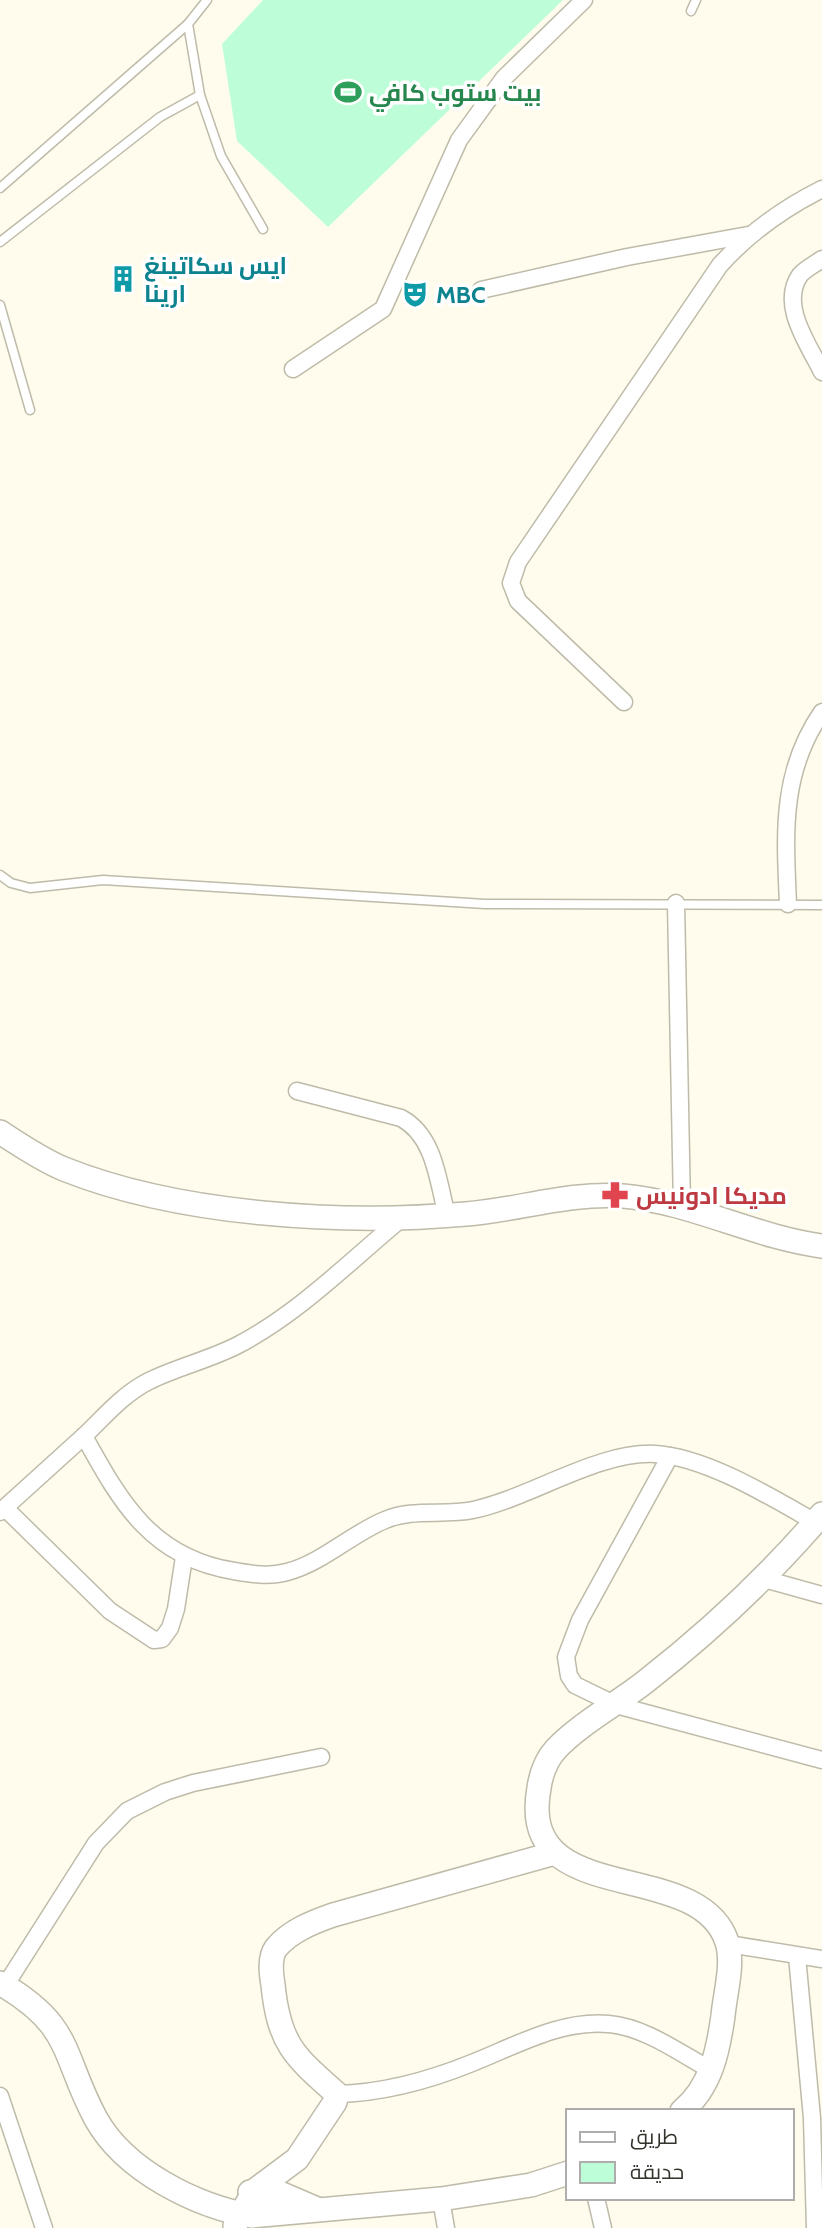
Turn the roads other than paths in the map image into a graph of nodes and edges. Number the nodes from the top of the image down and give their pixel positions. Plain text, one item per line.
1 (207, 0) edge
2 (584, 0) edge
3 (696, 0) edge
4 (691, 11) dead end
5 (188, 24) junction
6 (200, 95) junction
7 (0, 188) edge
8 (822, 189) edge
9 (263, 229) dead end
10 (748, 235) junction
11 (0, 242) edge
12 (822, 259) edge
13 (481, 290) dead end
14 (0, 304) edge
15 (293, 369) dead end
16 (822, 372) edge
17 (30, 410) dead end
18 (624, 702) dead end
19 (822, 712) edge
20 (0, 874) edge
21 (676, 903) junction
22 (788, 904) junction
23 (822, 905) edge
24 (297, 1091) dead end
25 (0, 1132) edge
26 (682, 1207) junction
27 (447, 1216) junction
28 (402, 1218) junction
29 (822, 1247) edge
30 (84, 1436) junction
31 (670, 1456) junction
32 (3, 1510) edge
33 (818, 1518) edge
34 (184, 1557) junction
35 (764, 1579) junction
36 (822, 1595) edge
37 (616, 1705) junction
38 (321, 1757) dead end
39 (822, 1760) edge
40 (555, 1853) junction
41 (728, 1944) junction
42 (797, 1955) junction
43 (822, 1959) edge
44 (2, 1985) edge
45 (712, 2070) junction
46 (337, 2094) junction
47 (0, 2096) edge
48 (684, 2109) edge
49 (297, 2160) junction
50 (566, 2174) edge
51 (254, 2191) junction
52 (282, 2194) junction
53 (194, 2197) junction
54 (441, 2199) junction
55 (596, 2200) edge
56 (317, 2209) junction
57 (249, 2221) edge
58 (44, 2228) edge
59 (446, 2228) edge
60 (603, 2228) edge
61 (815, 2228) edge

1 - 5 lane
2 - 15 street
3 - 4 lane
5 - 6 lane
5 - 7 lane
6 - 9 lane
6 - 11 lane
8 - 10 street
10 - 13 street
10 - 18 street
12 - 16 street
14 - 17 lane
19 - 22 street
20 - 21 lane
21 - 22 lane
21 - 26 street
22 - 23 lane
24 - 27 street
25 - 28 main road
26 - 27 main road
26 - 29 main road
27 - 28 main road
28 - 30 street
30 - 32 street
30 - 34 street
31 - 33 street
31 - 34 street
31 - 37 street
32 - 34 street
33 - 35 main road
35 - 36 street
35 - 37 main road
37 - 39 street
37 - 40 main road
38 - 44 street
40 - 41 main road
40 - 46 main road
41 - 42 street
41 - 45 main road
42 - 43 street
42 - 61 street
44 - 53 main road
45 - 46 street
45 - 48 main road
46 - 49 main road
47 - 58 street
49 - 51 main road
49 - 52 main road
50 - 54 main road
51 - 52 main road
51 - 53 main road
51 - 57 main road
52 - 56 main road
52 - 57 main road
53 - 57 main road
54 - 56 main road
54 - 59 street
55 - 60 street
56 - 57 main road

